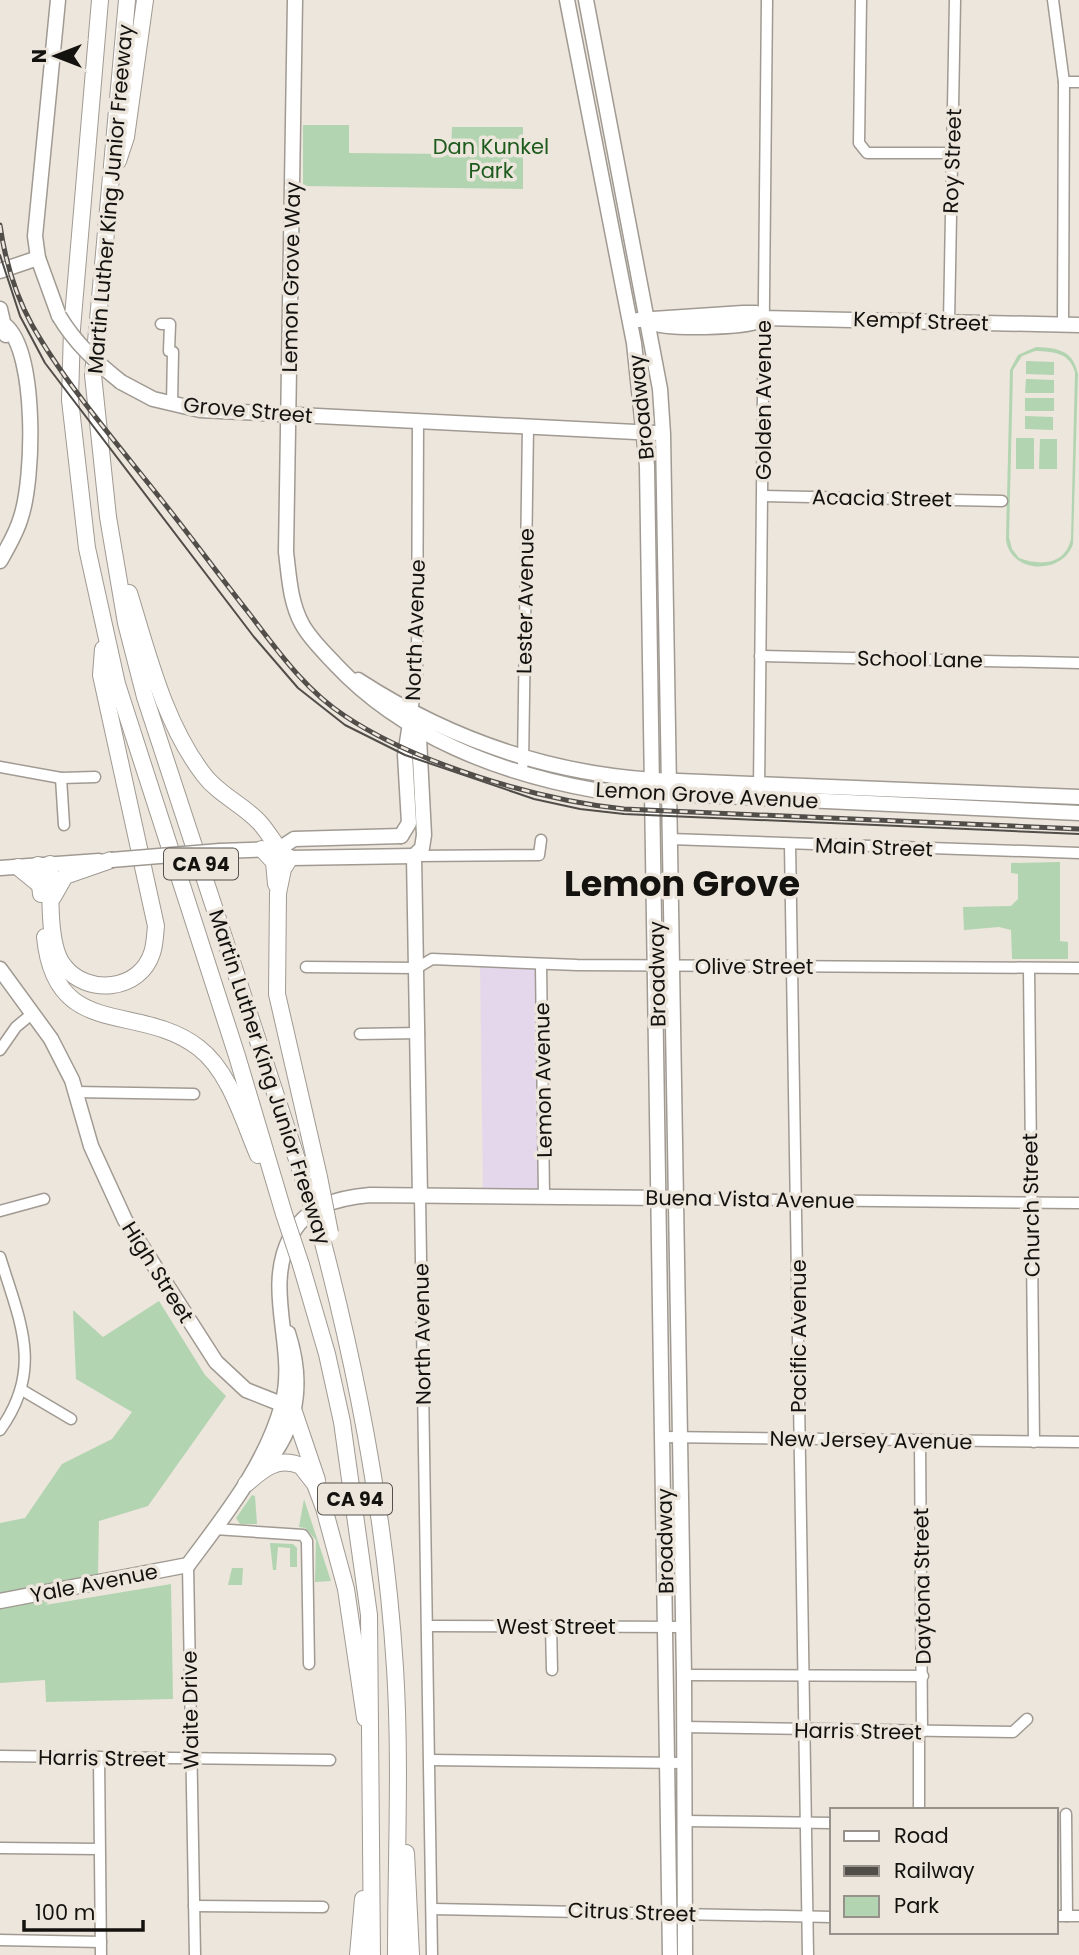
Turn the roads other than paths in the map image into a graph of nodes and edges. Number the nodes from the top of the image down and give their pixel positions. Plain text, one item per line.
1 (90, 0) edge
2 (100, 0) edge
3 (127, 0) edge
4 (145, 0) edge
5 (295, 0) edge
6 (567, 0) edge
7 (586, 0) edge
8 (768, 0) edge
9 (861, 0) edge
10 (955, 0) edge
11 (1053, 0) edge
12 (58, 2) edge
13 (93, 73) junction
14 (1064, 82) junction
15 (1079, 82) edge
16 (952, 153) junction
17 (107, 193) junction
18 (38, 258) junction
19 (0, 271) edge
20 (0, 309) edge
21 (763, 318) junction
22 (646, 319) junction
23 (629, 321) junction
24 (949, 322) junction
25 (161, 324) dead end
26 (1063, 325) junction
27 (1079, 326) edge
28 (172, 404) junction
29 (289, 415) junction
30 (418, 422) junction
31 (528, 427) junction
32 (645, 433) junction
33 (663, 434) junction
34 (763, 496) junction
35 (1002, 501) dead end
36 (111, 537) junction
37 (2, 554) edge
38 (104, 632) junction
39 (760, 656) junction
40 (1079, 663) edge
41 (337, 666) joint
42 (416, 721) junction
43 (465, 753) junction
44 (523, 759) junction
45 (422, 761) junction
46 (0, 767) edge
47 (523, 775) junction
48 (95, 777) dead end
49 (61, 778) junction
50 (759, 784) junction
51 (661, 787) junction
52 (1079, 797) edge
53 (759, 800) junction
54 (1079, 813) edge
55 (64, 825) dead end
56 (401, 836) junction
57 (339, 838) junction
58 (670, 839) junction
59 (541, 841) dead end
60 (790, 844) junction
61 (277, 852) junction
62 (1079, 853) edge
63 (414, 856) junction
64 (329, 857) junction
65 (111, 860) junction
66 (44, 865) junction
67 (18, 867) junction
68 (0, 868) edge
69 (40, 885) junction
70 (278, 893) junction
71 (52, 899) junction
72 (541, 964) junction
73 (664, 965) junction
74 (793, 966) junction
75 (306, 967) dead end
76 (417, 968) junction
77 (1029, 968) junction
78 (1079, 968) edge
79 (0, 969) edge
80 (33, 1013) junction
81 (419, 1033) junction
82 (360, 1034) dead end
83 (0, 1050) edge
84 (75, 1092) junction
85 (194, 1094) dead end
86 (313, 1182) junction
87 (420, 1196) junction
88 (544, 1197) junction
89 (659, 1198) junction
90 (44, 1199) dead end
91 (675, 1199) junction
92 (796, 1200) junction
93 (1031, 1202) junction
94 (1079, 1203) edge
95 (0, 1211) edge
96 (284, 1213) junction
97 (0, 1257) edge
98 (22, 1390) junction
99 (288, 1407) junction
100 (71, 1419) dead end
101 (0, 1430) edge
102 (663, 1437) junction
103 (680, 1437) junction
104 (798, 1439) junction
105 (920, 1440) junction
106 (1034, 1442) junction
107 (1079, 1442) edge
108 (246, 1484) junction
109 (324, 1508) junction
110 (215, 1529) junction
111 (188, 1565) junction
112 (0, 1601) edge
113 (429, 1626) junction
114 (551, 1626) junction
115 (666, 1627) junction
116 (683, 1627) junction
117 (309, 1664) dead end
118 (552, 1670) dead end
119 (684, 1675) junction
120 (804, 1676) junction
121 (923, 1676) junction
122 (1027, 1719) dead end
123 (683, 1727) junction
124 (805, 1730) junction
125 (920, 1732) junction
126 (372, 1740) junction
127 (0, 1756) edge
128 (99, 1757) junction
129 (191, 1759) junction
130 (330, 1760) dead end
131 (430, 1760) junction
132 (667, 1762) junction
133 (684, 1763) junction
134 (397, 1792) junction
135 (373, 1799) junction
136 (919, 1808) edge
137 (1066, 1814) dead end
138 (685, 1821) junction
139 (806, 1822) junction
140 (830, 1823) edge
141 (0, 1848) edge
142 (99, 1849) junction
143 (194, 1906) junction
144 (323, 1907) dead end
145 (432, 1909) junction
146 (677, 1913) junction
147 (1067, 1916) edge
148 (808, 1917) junction
149 (830, 1917) edge
150 (0, 1940) edge
151 (101, 1942) junction
152 (101, 1955) edge
153 (195, 1955) edge
154 (358, 1955) edge
155 (372, 1955) edge
156 (396, 1955) edge
157 (411, 1955) edge
158 (432, 1955) edge
159 (670, 1955) edge
160 (685, 1955) edge
161 (808, 1955) edge

1 - 13 highway
2 - 13 highway, Martin Luther King Junior Freeway / CA 94
3 - 17 highway, Martin Luther King Junior Freeway / CA 94
4 - 17 highway
5 - 29 main road, Lemon Grove Way
6 - 23 main road, Broadway
7 - 22 main road, Broadway
8 - 21 street, Golden Avenue
9 - 16 street
10 - 16 street, Roy Street
11 - 14 street
12 - 18 main road, Grove Street
13 - 38 highway, Martin Luther King Junior Freeway / CA 94
14 - 15 street
14 - 26 street
16 - 24 street, Roy Street
17 - 36 highway, Martin Luther King Junior Freeway / CA 94
18 - 19 main road
18 - 28 main road, Grove Street, bridge
20 - 37 main road
21 - 22 main road, Kempf Street
21 - 24 main road, Kempf Street
21 - 34 street, Golden Avenue
22 - 23 main road, Kempf Street
22 - 33 main road, Broadway
23 - 32 main road, Broadway
24 - 26 main road, Kempf Street
25 - 28 street
26 - 27 main road, Kempf Street
28 - 29 main road, Grove Street
29 - 30 main road, Grove Street
29 - 41 main road, Lemon Grove Way
30 - 31 main road, Grove Street
30 - 42 street, North Avenue
31 - 32 main road, Grove Street
31 - 44 street, Lester Avenue
32 - 33 main road, Grove Street
32 - 51 main road, Broadway
33 - 51 main road, Broadway
34 - 35 street, Acacia Street
34 - 39 street, Golden Avenue
36 - 61 highway
36 - 86 highway, Martin Luther King Junior Freeway / CA 94
38 - 71 highway
38 - 96 highway, Martin Luther King Junior Freeway / CA 94
39 - 40 street, School Lane
39 - 50 street, Golden Avenue
41 - 42 main road, Lemon Grove Avenue
42 - 43 main road, Lemon Grove Avenue
42 - 44 main road, Lemon Grove Avenue
42 - 45 main road, North Avenue
42 - 56 main road, North Avenue
43 - 45 main road
43 - 47 main road, Lemon Grove Avenue
44 - 47 street, Lester Avenue
44 - 51 main road, Lemon Grove Avenue
45 - 63 main road, North Avenue
46 - 49 street
47 - 51 main road, Lemon Grove Avenue
48 - 49 street
49 - 55 street
50 - 51 main road, Lemon Grove Avenue
50 - 52 main road, Lemon Grove Avenue
50 - 53 street, Golden Avenue
51 - 53 main road, Lemon Grove Avenue
51 - 58 main road, Broadway
51 - 73 main road, Broadway
53 - 54 main road, Lemon Grove Avenue
56 - 57 main road
56 - 63 main road
57 - 61 main road
57 - 64 main road
58 - 60 street, Main Street
58 - 73 main road, Broadway
59 - 63 street
60 - 62 street, Main Street
60 - 74 street, Pacific Avenue
61 - 64 main road
61 - 65 main road, bridge
61 - 70 highway
61 - 70 highway
63 - 64 main road
63 - 76 main road, North Avenue
65 - 66 main road
65 - 71 highway
66 - 67 main road
66 - 69 highway
66 - 71 highway
67 - 68 main road
67 - 69 highway
69 - 96 highway
70 - 86 highway
72 - 73 street, Olive Street
72 - 76 street, Olive Street
72 - 88 street, Lemon Avenue
73 - 74 street, Olive Street
73 - 89 main road, Broadway
73 - 91 main road, Broadway
74 - 77 street, Olive Street
74 - 92 street, Pacific Avenue
75 - 76 street, Olive Street
76 - 81 main road, North Avenue
77 - 78 street, Olive Street
77 - 93 street, Church Street
79 - 80 main road, High Street
80 - 83 street
80 - 84 main road, High Street
81 - 82 street
81 - 87 main road, North Avenue
84 - 85 street
84 - 99 main road, High Street
86 - 134 highway, Martin Luther King Junior Freeway / CA 94, bridge
87 - 88 main road, Buena Vista Avenue
87 - 99 main road
87 - 113 street, North Avenue
88 - 89 main road, Buena Vista Avenue
89 - 91 main road, Buena Vista Avenue
89 - 102 main road, Broadway
90 - 95 street
91 - 92 street, Buena Vista Avenue
91 - 103 main road, Broadway
92 - 93 street, Buena Vista Avenue
92 - 104 street, Pacific Avenue
93 - 94 street, Buena Vista Avenue
93 - 106 street, Church Street
96 - 126 highway, Martin Luther King Junior Freeway / CA 94, bridge
97 - 98 street
98 - 100 street
98 - 101 street
99 - 108 main road
99 - 109 highway
102 - 103 street, New Jersey Avenue
102 - 115 main road, Broadway
103 - 104 street, New Jersey Avenue
103 - 116 main road, Broadway
104 - 105 street, New Jersey Avenue
104 - 120 street, Pacific Avenue
105 - 106 street, New Jersey Avenue
105 - 121 street, Daytona Street
106 - 107 street, New Jersey Avenue
108 - 109 highway
108 - 110 main road
109 - 126 highway
110 - 111 main road
110 - 117 street
111 - 112 main road, Yale Avenue
111 - 129 street, Waite Drive
113 - 114 street, West Street
113 - 131 street, North Avenue
114 - 115 street, West Street
114 - 118 street
115 - 116 street, West Street
115 - 132 main road, Broadway
116 - 119 main road, Broadway
119 - 120 street
119 - 123 main road, Broadway
120 - 121 street
120 - 124 street, Pacific Avenue
121 - 125 street, Daytona Street
122 - 125 street, Harris Street
123 - 124 street, Harris Street
123 - 133 main road, Broadway
124 - 125 street, Harris Street
124 - 139 street, Pacific Avenue
125 - 136 street, Daytona Street
126 - 135 highway, Martin Luther King Junior Freeway / CA 94
127 - 128 street, Harris Street
128 - 129 street, Harris Street
128 - 142 street
129 - 130 street, Harris Street
129 - 143 street, Waite Drive
131 - 132 street
131 - 145 street, North Avenue
132 - 133 street
132 - 146 main road, Broadway
133 - 138 main road, Broadway
134 - 156 highway, Martin Luther King Junior Freeway / CA 94
134 - 157 highway
135 - 154 highway
135 - 155 highway, Martin Luther King Junior Freeway / CA 94
137 - 147 street
138 - 139 street
138 - 146 main road, Broadway
139 - 140 street
139 - 148 street, Pacific Avenue
141 - 142 street
142 - 151 street
143 - 144 street
143 - 153 street, Waite Drive
145 - 146 street, Citrus Street
145 - 158 street, North Avenue
146 - 148 street, Citrus Street
146 - 159 main road, Broadway
146 - 160 main road, Broadway
148 - 149 street, Citrus Street
148 - 161 street, Pacific Avenue
150 - 151 street
151 - 152 street

